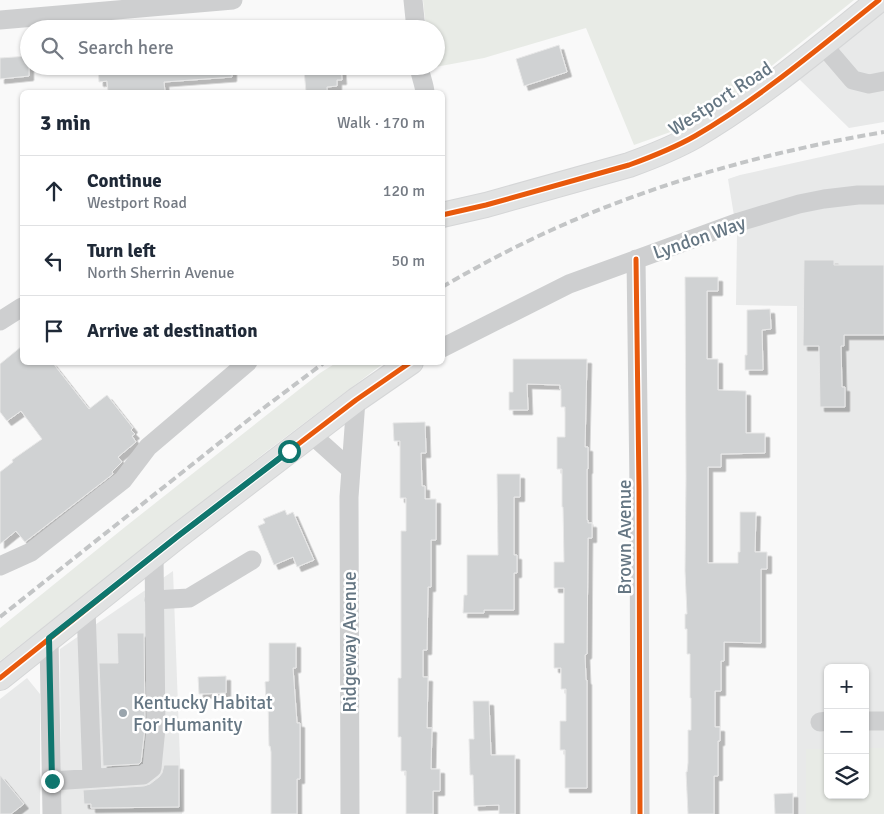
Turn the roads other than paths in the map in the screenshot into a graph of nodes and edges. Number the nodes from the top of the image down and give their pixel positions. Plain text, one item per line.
1 (233, 0) edge
2 (413, 0) edge
3 (879, 0) edge
4 (0, 20) edge
5 (415, 20) edge
6 (823, 44) junction
7 (420, 75) edge
8 (884, 81) edge
9 (425, 90) edge
10 (884, 196) edge
11 (445, 214) edge
12 (636, 259) junction
13 (20, 308) edge
14 (0, 321) edge
15 (445, 347) edge
16 (244, 365) edge
17 (407, 365) edge
18 (356, 400) junction
19 (311, 434) junction
20 (351, 470) junction
21 (154, 555) junction
22 (252, 560) dead end
23 (0, 566) edge
24 (154, 600) junction
25 (86, 609) junction
26 (49, 638) junction
27 (0, 678) edge
28 (869, 721) edge
29 (884, 721) edge
30 (92, 778) junction
31 (52, 781) junction
32 (52, 814) edge
33 (350, 814) edge
34 (640, 814) edge

1 - 4 street
2 - 5 street
3 - 6 main road, Westport Road
6 - 8 street
6 - 11 main road, Westport Road
7 - 9 street
10 - 12 street, Lyndon Way
12 - 15 street, Lyndon Way
12 - 34 street, Brown Avenue
13 - 14 street
16 - 23 street
17 - 18 main road
18 - 19 main road
18 - 20 street, Ridgeway Avenue
19 - 20 street
19 - 21 main road
20 - 33 street, Ridgeway Avenue
21 - 24 street
21 - 25 main road
22 - 24 street
24 - 30 street
25 - 26 main road
25 - 30 street
26 - 27 main road
26 - 31 street
28 - 29 street
30 - 31 street
31 - 32 street

